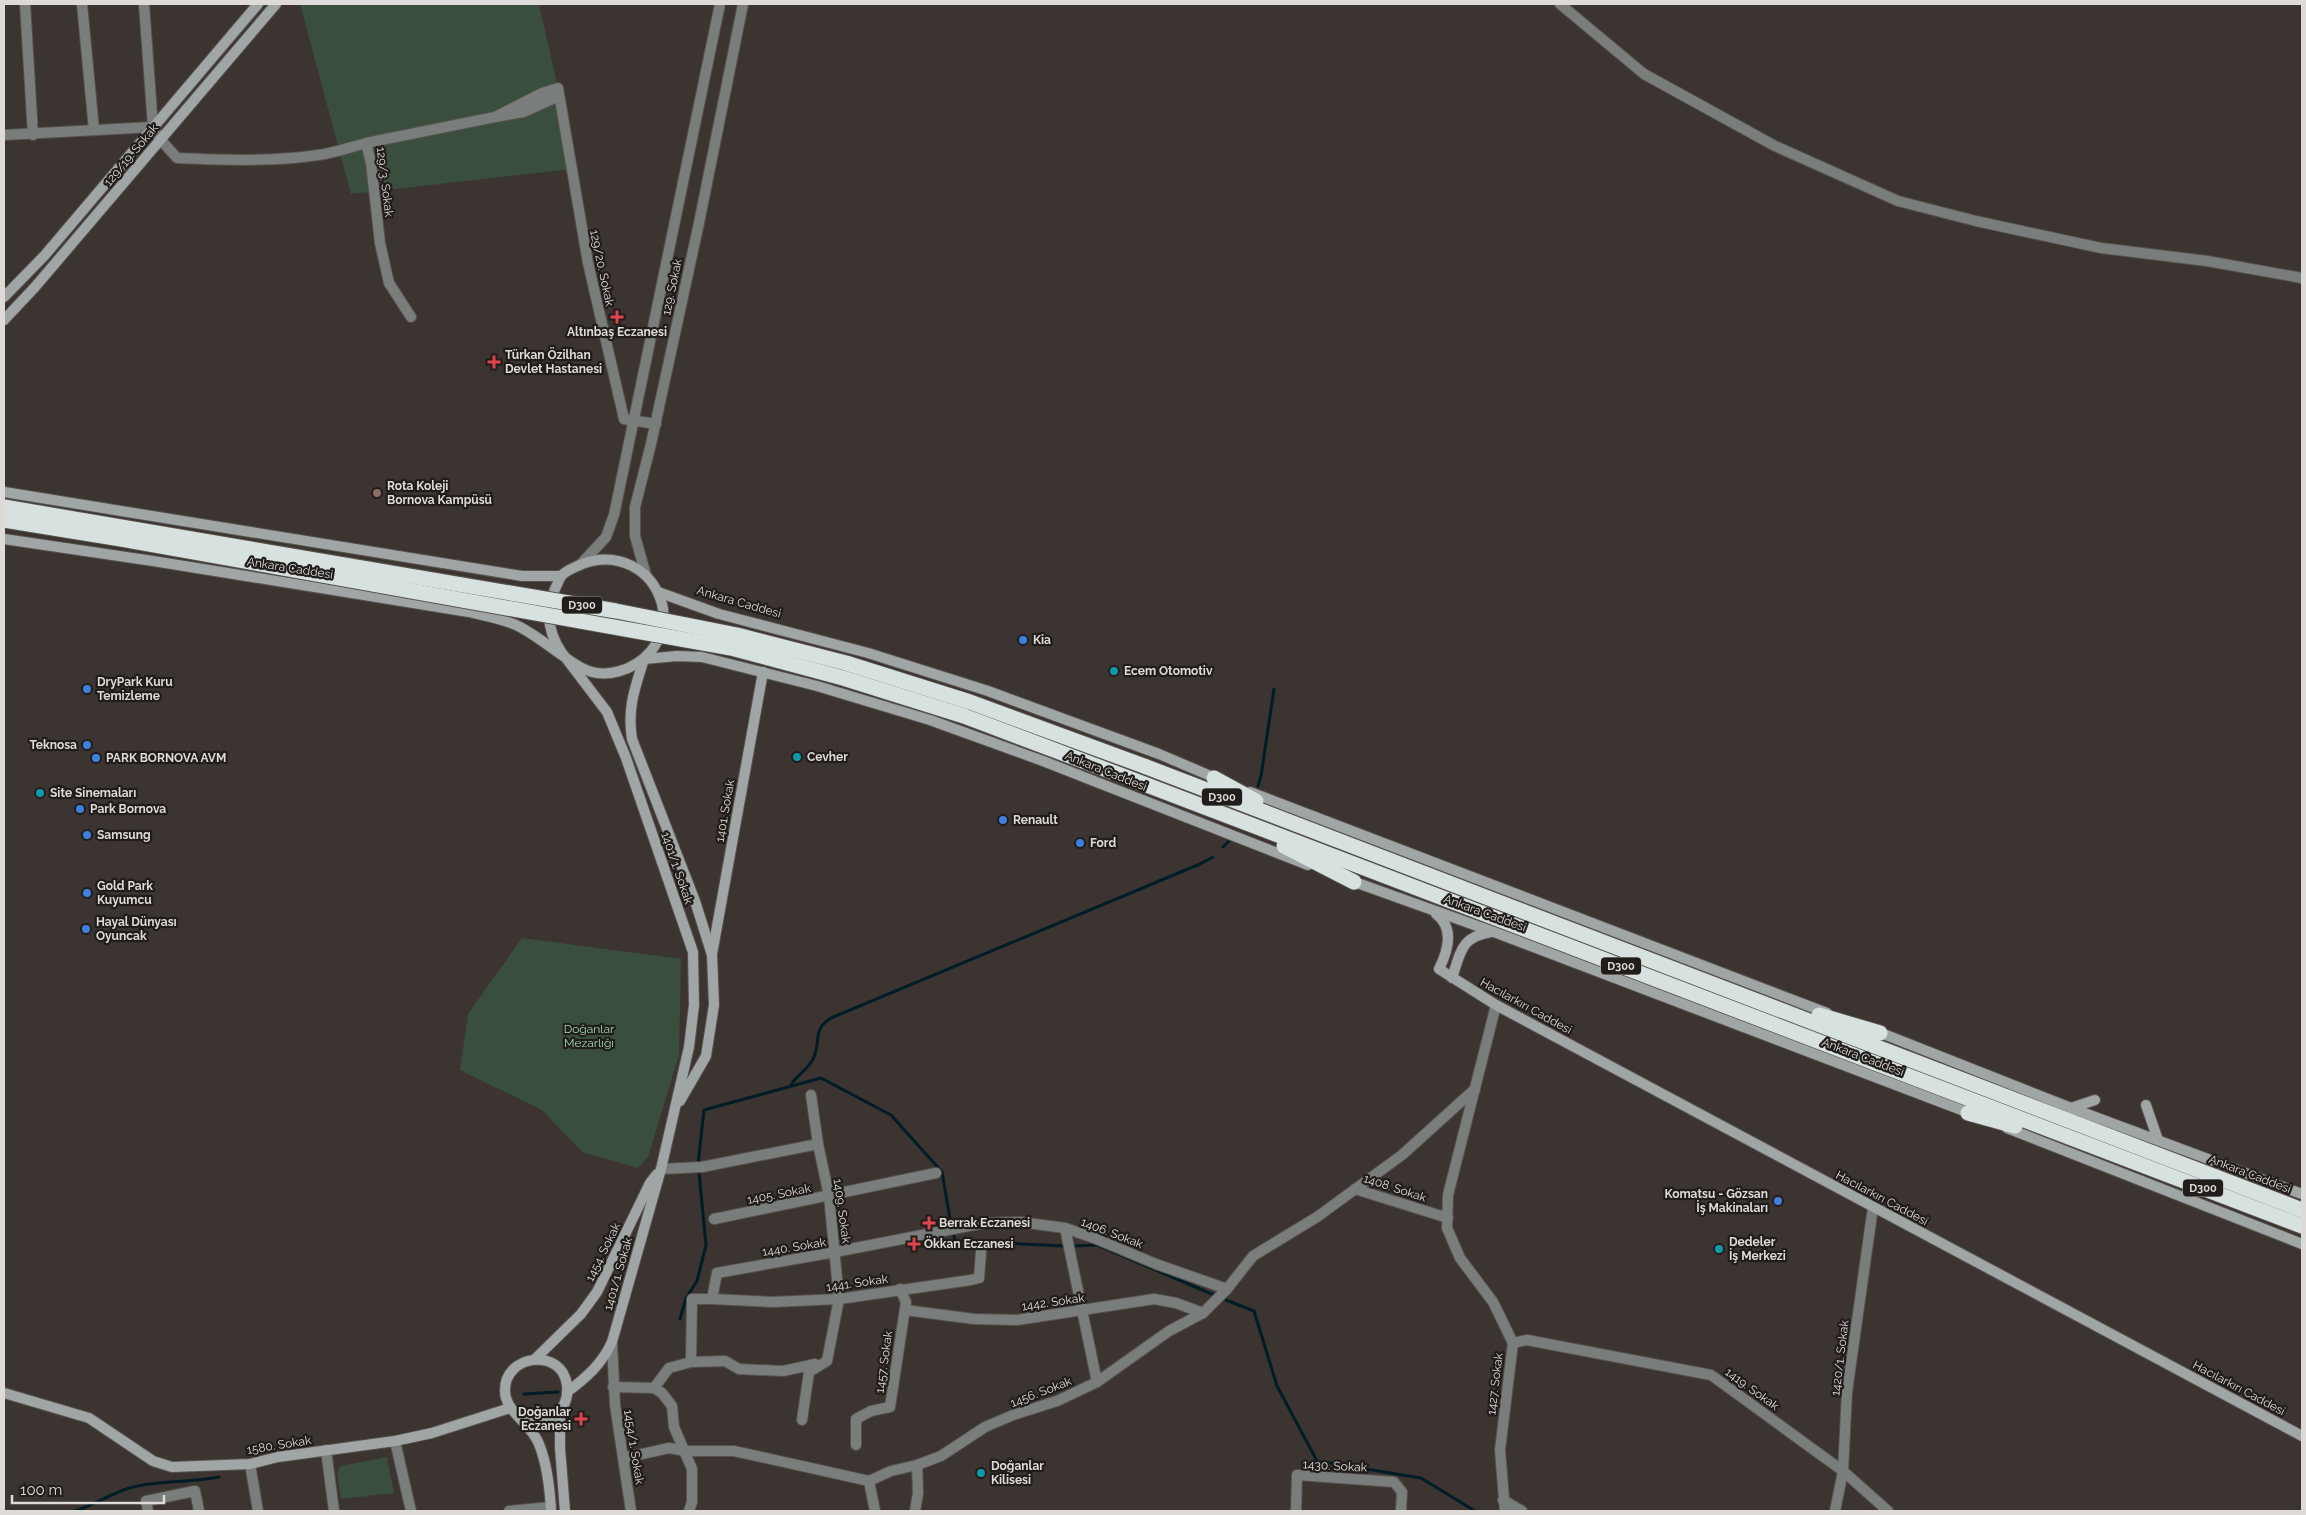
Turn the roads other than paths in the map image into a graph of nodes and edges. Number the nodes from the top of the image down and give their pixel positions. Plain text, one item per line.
1 (25, 4) edge
2 (82, 4) edge
3 (144, 4) edge
4 (258, 4) edge
5 (276, 4) edge
6 (720, 4) edge
7 (743, 4) edge
8 (1560, 4) edge
9 (559, 92) joint
10 (154, 127) junction
11 (94, 130) junction
12 (4, 135) edge
13 (33, 135) junction
14 (160, 140) junction
15 (366, 143) junction
16 (2302, 278) edge
17 (4, 297) edge
18 (411, 317) dead end
19 (4, 320) edge
20 (634, 421) junction
21 (656, 424) junction
22 (4, 492) edge
23 (4, 507) edge
24 (4, 520) edge
25 (4, 539) edge
26 (580, 565) junction
27 (646, 575) junction
28 (561, 576) junction
29 (658, 592) junction
30 (562, 653) junction
31 (644, 659) junction
32 (763, 672) junction
33 (1214, 778) junction
34 (1214, 811) junction
35 (1301, 826) junction
36 (1354, 882) junction
37 (1427, 908) junction
38 (1494, 932) junction
39 (712, 955) junction
40 (1452, 978) junction
41 (1725, 989) junction
42 (1496, 1005) junction
43 (1880, 1033) junction
44 (1475, 1089) junction
45 (811, 1095) dead end
46 (2095, 1100) dead end
47 (2146, 1105) dead end
48 (2071, 1108) junction
49 (675, 1111) junction
50 (1968, 1113) junction
51 (2158, 1140) junction
52 (818, 1144) junction
53 (2103, 1150) junction
54 (661, 1169) junction
55 (936, 1173) dead end
56 (1355, 1189) junction
57 (2302, 1194) edge
58 (829, 1196) junction
59 (1873, 1207) junction
60 (2302, 1210) edge
61 (1448, 1218) junction
62 (714, 1219) dead end
63 (984, 1223) joint
64 (2302, 1226) edge
65 (1065, 1228) junction
66 (2302, 1244) edge
67 (836, 1252) junction
68 (981, 1252) dead end
69 (900, 1289) junction
70 (1227, 1289) junction
71 (712, 1299) junction
72 (839, 1299) junction
73 (1082, 1309) junction
74 (905, 1310) junction
75 (1203, 1313) junction
76 (612, 1342) junction
77 (1513, 1343) junction
78 (535, 1359) junction
79 (827, 1361) junction
80 (691, 1362) junction
81 (1097, 1382) junction
82 (613, 1387) junction
83 (654, 1388) junction
84 (568, 1392) junction
85 (4, 1393) edge
86 (510, 1408) junction
87 (560, 1410) junction
88 (522, 1419) junction
89 (802, 1420) dead end
90 (2302, 1436) edge
91 (395, 1441) junction
92 (856, 1445) dead end
93 (326, 1450) junction
94 (686, 1451) junction
95 (624, 1458) junction
96 (250, 1464) junction
97 (917, 1465) junction
98 (1843, 1471) junction
99 (869, 1481) junction
100 (1503, 1500) junction
101 (551, 1509) edge
102 (148, 1511) edge
103 (199, 1511) edge
104 (258, 1511) edge
105 (334, 1511) edge
106 (411, 1511) edge
107 (509, 1511) edge
108 (565, 1511) edge
109 (631, 1511) edge
110 (689, 1511) edge
111 (875, 1511) edge
112 (915, 1511) edge
113 (1296, 1511) edge
114 (1401, 1511) edge
115 (1505, 1511) edge
116 (1522, 1511) edge
117 (1834, 1511) edge
118 (1888, 1511) edge

1 - 13 street
2 - 11 street
3 - 10 street
4 - 10 main road, 129/19. Sokak
5 - 14 main road, 129/19. Sokak
6 - 20 street, 129. Sokak
7 - 21 street, 129. Sokak
8 - 16 street
9 - 15 street, 129/3. Sokak
9 - 20 street, 129/20. Sokak
10 - 11 street
10 - 14 street
10 - 17 main road, 129/19. Sokak
11 - 13 street
12 - 13 street
14 - 15 street
14 - 19 main road, 129/19. Sokak
15 - 18 street, 129/3. Sokak
20 - 21 street
20 - 26 street, 129. Sokak
21 - 27 street, 129. Sokak
22 - 28 main road
23 - 35 highway, Ankara Caddesi / D300, bridge
24 - 34 highway, Ankara Caddesi / D300, bridge
25 - 30 main road, Ankara Caddesi
26 - 27 main road, Ankara Caddesi
26 - 28 main road, Ankara Caddesi
27 - 29 main road, Ankara Caddesi
28 - 30 main road, Ankara Caddesi
29 - 31 main road, Ankara Caddesi
29 - 33 main road, Ankara Caddesi
30 - 31 main road, Ankara Caddesi
30 - 49 main road, 1401/1. Sokak
31 - 32 main road, Ankara Caddesi
31 - 39 main road, 1401/1. Sokak
32 - 36 main road, Ankara Caddesi
32 - 39 main road, 1401. Sokak
33 - 35 highway
33 - 43 main road, Ankara Caddesi
34 - 36 highway
34 - 53 highway, Ankara Caddesi / D300
35 - 41 highway, Ankara Caddesi / D300
36 - 37 main road, Ankara Caddesi
37 - 38 main road, Ankara Caddesi
37 - 40 main road, Hacılarkırı Caddesi
38 - 40 main road
38 - 50 main road, Ankara Caddesi
39 - 49 main road, 1401/1. Sokak
40 - 42 main road, Hacılarkırı Caddesi
41 - 43 highway
41 - 60 highway, Ankara Caddesi / D300
42 - 44 street
42 - 59 main road, Hacılarkırı Caddesi
43 - 48 main road, Ankara Caddesi
44 - 56 street, 1408. Sokak
44 - 61 street
45 - 52 street, 1409. Sokak
46 - 48 main road
47 - 51 main road
48 - 51 main road, Ankara Caddesi
49 - 54 main road, 1401/1. Sokak
50 - 53 highway
50 - 66 main road, Ankara Caddesi
51 - 57 main road, Ankara Caddesi
52 - 54 street
52 - 58 street, 1409. Sokak
53 - 64 highway, Ankara Caddesi / D300
54 - 76 main road, 1401/1. Sokak
54 - 78 main road, 1454. Sokak
55 - 58 street, 1405. Sokak
56 - 61 street, 1408. Sokak
56 - 70 street, 1456. Sokak
58 - 62 street, 1405. Sokak
58 - 67 street, 1409. Sokak
59 - 90 main road, Hacılarkırı Caddesi
59 - 98 street, 1420/1. Sokak
61 - 77 street, 1427. Sokak
63 - 65 street, 1406. Sokak
63 - 67 street, 1440. Sokak
65 - 70 street, 1406. Sokak
65 - 73 street
67 - 71 street, 1440. Sokak
67 - 72 street, 1409. Sokak
68 - 69 street, 1441. Sokak
69 - 72 street, 1441. Sokak
69 - 74 street, 1457. Sokak
70 - 75 street, 1456. Sokak
71 - 72 street, 1441. Sokak
71 - 80 street
72 - 79 street, 1409. Sokak
73 - 74 street, 1442. Sokak
73 - 75 street, 1442. Sokak
73 - 81 street
74 - 92 street, 1457. Sokak
75 - 81 street, 1456. Sokak
76 - 82 street, 1401/1. Sokak
76 - 84 main road
77 - 98 street, 1419. Sokak
77 - 100 street, 1427. Sokak
78 - 84 main road
78 - 86 main road
79 - 80 street
79 - 89 street
80 - 83 street
81 - 97 street, 1456. Sokak
82 - 83 street
82 - 95 street, 1454/1. Sokak
83 - 94 street
84 - 87 main road
85 - 96 main road, 1580. Sokak
86 - 88 main road
86 - 91 main road, 1580. Sokak
87 - 88 main road
87 - 108 main road
88 - 101 main road
91 - 93 main road, 1580. Sokak
91 - 106 street
93 - 96 main road, 1580. Sokak
93 - 105 street
94 - 95 street
94 - 99 street
94 - 110 street
95 - 109 street, 1454/1. Sokak
96 - 104 street
97 - 99 street, 1456. Sokak
97 - 112 street
98 - 117 street, 1420/1. Sokak
98 - 118 street, 1419. Sokak
99 - 111 street
100 - 115 street, 1427. Sokak
100 - 116 street
101 - 107 street
102 - 103 street
113 - 114 street, 1430. Sokak

